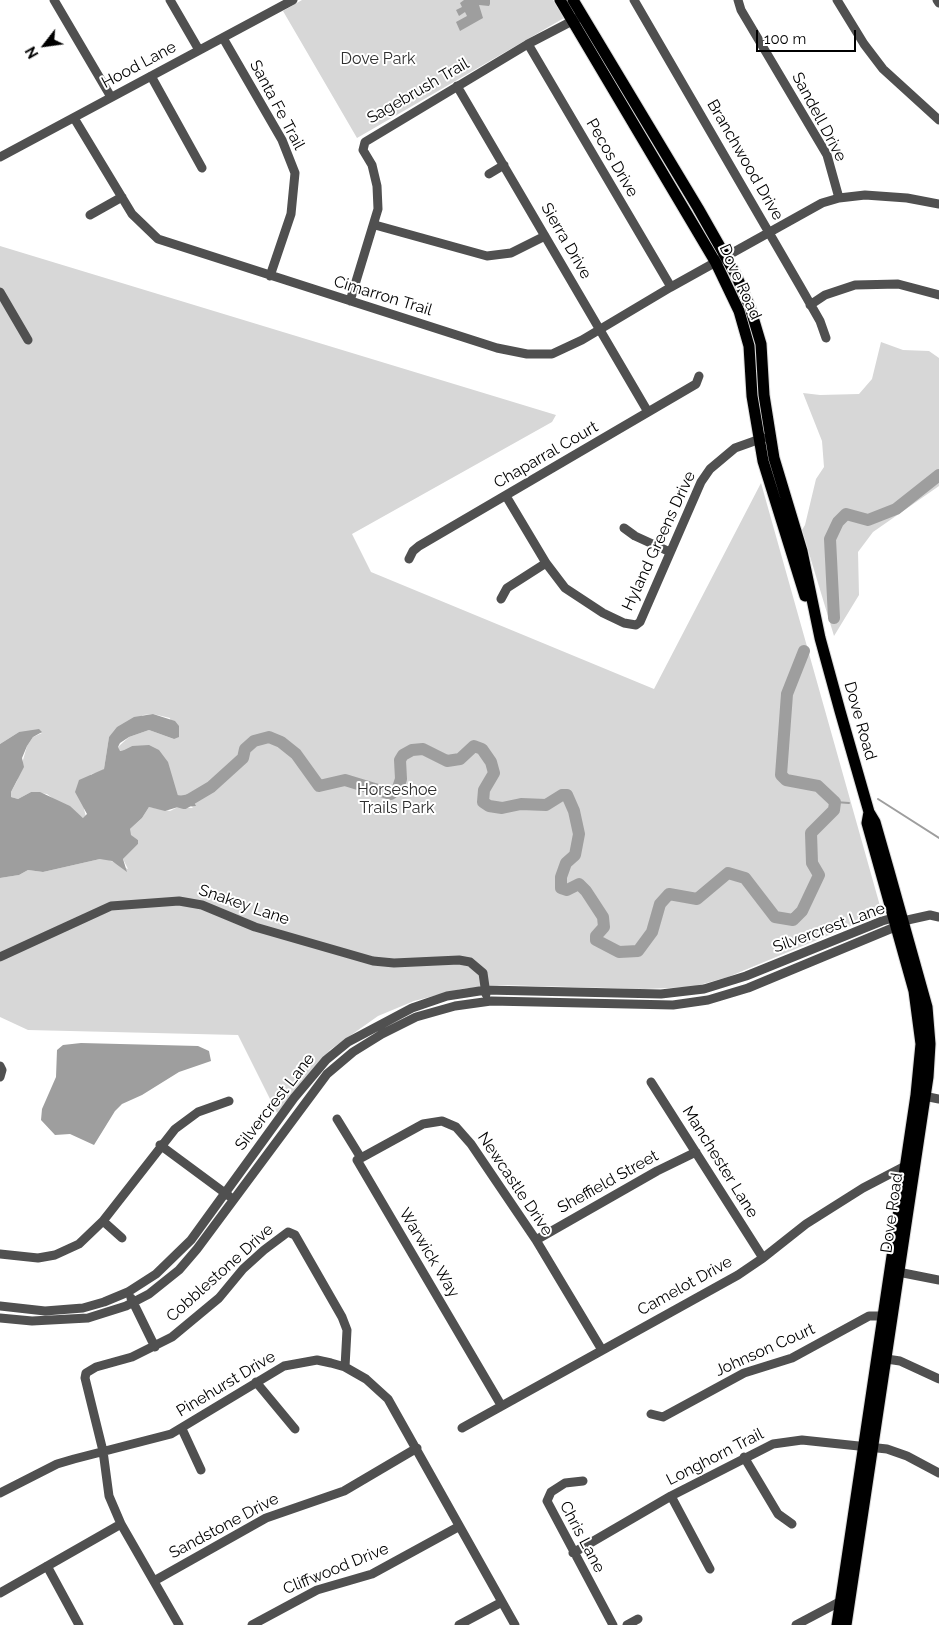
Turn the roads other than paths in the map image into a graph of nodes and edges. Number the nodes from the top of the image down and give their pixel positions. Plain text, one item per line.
1 (54, 0) edge
2 (170, 0) edge
3 (293, 0) edge
4 (560, 0) edge
5 (572, 0) edge
6 (634, 0) edge
7 (738, 0) edge
8 (837, 0) edge
9 (577, 19) junction
10 (223, 38) junction
11 (528, 44) junction
12 (199, 50) junction
13 (151, 76) junction
14 (457, 86) junction
15 (111, 96) junction
16 (74, 118) junction
17 (939, 120) edge
18 (0, 157) edge
19 (504, 165) junction
20 (202, 168) dead end
21 (489, 174) dead end
22 (122, 197) junction
23 (839, 198) junction
24 (939, 204) edge
25 (90, 215) dead end
26 (374, 225) junction
27 (769, 232) junction
28 (545, 236) junction
29 (722, 260) junction
30 (270, 276) junction
31 (671, 287) junction
32 (0, 292) edge
33 (939, 294) edge
34 (350, 301) junction
35 (810, 305) junction
36 (600, 329) junction
37 (826, 338) dead end
38 (28, 340) dead end
39 (699, 376) dead end
40 (764, 395) junction
41 (752, 396) junction
42 (648, 412) junction
43 (764, 438) junction
44 (506, 496) junction
45 (624, 528) dead end
46 (670, 552) junction
47 (409, 559) dead end
48 (546, 563) junction
49 (501, 599) dead end
50 (939, 917) edge
51 (897, 922) junction
52 (0, 957) edge
53 (486, 990) junction
54 (487, 1001) junction
55 (651, 1082) dead end
56 (921, 1096) junction
57 (939, 1099) edge
58 (229, 1101) dead end
59 (336, 1118) dead end
60 (160, 1145) junction
61 (696, 1152) junction
62 (361, 1158) junction
63 (911, 1163) junction
64 (224, 1193) junction
65 (234, 1200) junction
66 (103, 1221) junction
67 (122, 1238) dead end
68 (536, 1240) junction
69 (0, 1254) edge
70 (763, 1258) junction
71 (895, 1271) junction
72 (939, 1280) edge
73 (128, 1292) junction
74 (133, 1302) junction
75 (0, 1306) edge
76 (888, 1317) junction
77 (0, 1318) edge
78 (155, 1347) junction
79 (602, 1350) junction
80 (882, 1359) junction
81 (345, 1367) junction
82 (939, 1379) edge
83 (256, 1382) junction
84 (501, 1405) junction
85 (651, 1414) dead end
86 (462, 1428) dead end
87 (182, 1429) junction
88 (295, 1430) dead end
89 (417, 1448) junction
90 (868, 1449) junction
91 (103, 1451) junction
92 (744, 1457) junction
93 (201, 1470) dead end
94 (939, 1473) edge
95 (583, 1481) dead end
96 (0, 1493) edge
97 (671, 1496) junction
98 (121, 1524) junction
99 (792, 1524) dead end
100 (458, 1527) junction
101 (573, 1553) junction
102 (47, 1566) junction
103 (710, 1569) dead end
104 (154, 1581) junction
105 (0, 1593) edge
106 (845, 1599) junction
107 (502, 1602) junction
108 (638, 1619) dead end
109 (79, 1625) edge
110 (179, 1625) edge
111 (252, 1625) edge
112 (459, 1625) edge
113 (515, 1625) edge
114 (614, 1625) edge
115 (627, 1625) edge
116 (796, 1625) edge
117 (837, 1625) edge
118 (846, 1625) edge

1 - 15 street
2 - 12 street
3 - 10 street, Hood Lane
4 - 9 main road, Dove Road
5 - 9 main road, Dove Road
6 - 27 street, Branchwood Drive
7 - 23 street, Sandell Drive
8 - 17 street
9 - 11 street, Sagebrush Trail
9 - 29 main road, Dove Road
10 - 12 street, Hood Lane
10 - 30 street, Santa Fe Trail
11 - 14 street, Sagebrush Trail
11 - 31 street, Pecos Drive
12 - 13 street, Hood Lane
13 - 15 street, Hood Lane
13 - 20 street
14 - 19 street, Sierra Drive
14 - 26 street, Sagebrush Trail
15 - 16 street, Hood Lane
16 - 18 street, Hood Lane
16 - 22 street, Cimarron Trail
19 - 21 street
19 - 28 street, Sierra Drive
22 - 25 street
22 - 30 street, Cimarron Trail
23 - 24 street, Cimarron Trail
23 - 27 street, Cimarron Trail
26 - 28 street
26 - 34 street, Sagebrush Trail
27 - 29 street, Cimarron Trail
27 - 35 street, Branchwood Drive
28 - 36 street, Sierra Drive
29 - 31 street, Cimarron Trail
29 - 40 main road, Dove Road
29 - 41 main road, Dove Road
30 - 34 street, Cimarron Trail
31 - 36 street, Cimarron Trail
32 - 38 street
33 - 35 street
34 - 36 street, Cimarron Trail
35 - 37 street, Branchwood Drive
36 - 42 street, Sierra Drive
39 - 42 street, Chaparral Court
40 - 41 main road
40 - 43 main road, Dove Road
41 - 43 main road, Dove Road
42 - 44 street, Chaparral Court
43 - 46 street, Hyland Greens Drive
43 - 51 main road, Dove Road
44 - 47 street, Chaparral Court
44 - 48 street, Hyland Greens Drive
45 - 46 street
46 - 48 street, Hyland Greens Drive
48 - 49 street
50 - 51 street
51 - 53 street, Silvercrest Lane
51 - 54 street, Silvercrest Lane
51 - 56 main road, Dove Road
52 - 53 street, Snakey Lane
53 - 54 street, Snakey Lane
53 - 64 street, Silvercrest Lane
54 - 65 street, Silvercrest Lane
55 - 61 street, Manchester Lane
56 - 57 street
56 - 63 main road, Dove Road
58 - 60 street
59 - 62 street, Warwick Way
60 - 64 street
60 - 66 street
61 - 68 street, Sheffield Street
61 - 70 street, Manchester Lane
62 - 68 street, Newcastle Drive
62 - 84 street, Warwick Way
63 - 70 street, Camelot Drive
63 - 71 main road, Dove Road
64 - 65 street
64 - 73 street, Silvercrest Lane
65 - 74 street, Silvercrest Lane
66 - 67 street
66 - 69 street
68 - 79 street, Newcastle Drive
70 - 79 street, Camelot Drive
71 - 72 street
71 - 76 main road, Dove Road
73 - 74 street
73 - 75 street, Silvercrest Lane
74 - 77 street, Silvercrest Lane
74 - 78 street
76 - 80 main road, Dove Road
76 - 85 street, Johnson Court
78 - 81 street, Cobblestone Drive
78 - 91 street, Cobblestone Drive
79 - 84 street, Camelot Drive
80 - 82 street
80 - 90 main road, Dove Road
81 - 83 street, Pinehurst Drive
81 - 89 street, Pinehurst Drive
83 - 87 street, Pinehurst Drive
83 - 88 street
84 - 86 street, Camelot Drive
87 - 91 street, Pinehurst Drive
87 - 93 street
89 - 100 street, Pinehurst Drive
89 - 104 street, Sandstone Drive
90 - 92 street, Longhorn Trail
90 - 94 street, Longhorn Trail
90 - 106 main road, Dove Road
91 - 96 street, Pinehurst Drive
91 - 98 street
92 - 97 street, Longhorn Trail
92 - 99 street
95 - 101 street, Chris Lane
97 - 101 street, Longhorn Trail
97 - 103 street
98 - 102 street
98 - 104 street
100 - 107 street, Pinehurst Drive
100 - 111 street, Cliffwood Drive
101 - 114 street, Chris Lane
102 - 105 street
102 - 109 street
104 - 110 street
106 - 116 street
106 - 117 main road, Dove Road
106 - 118 main road, Dove Road
107 - 112 street
107 - 113 street, Pinehurst Drive
108 - 115 street

